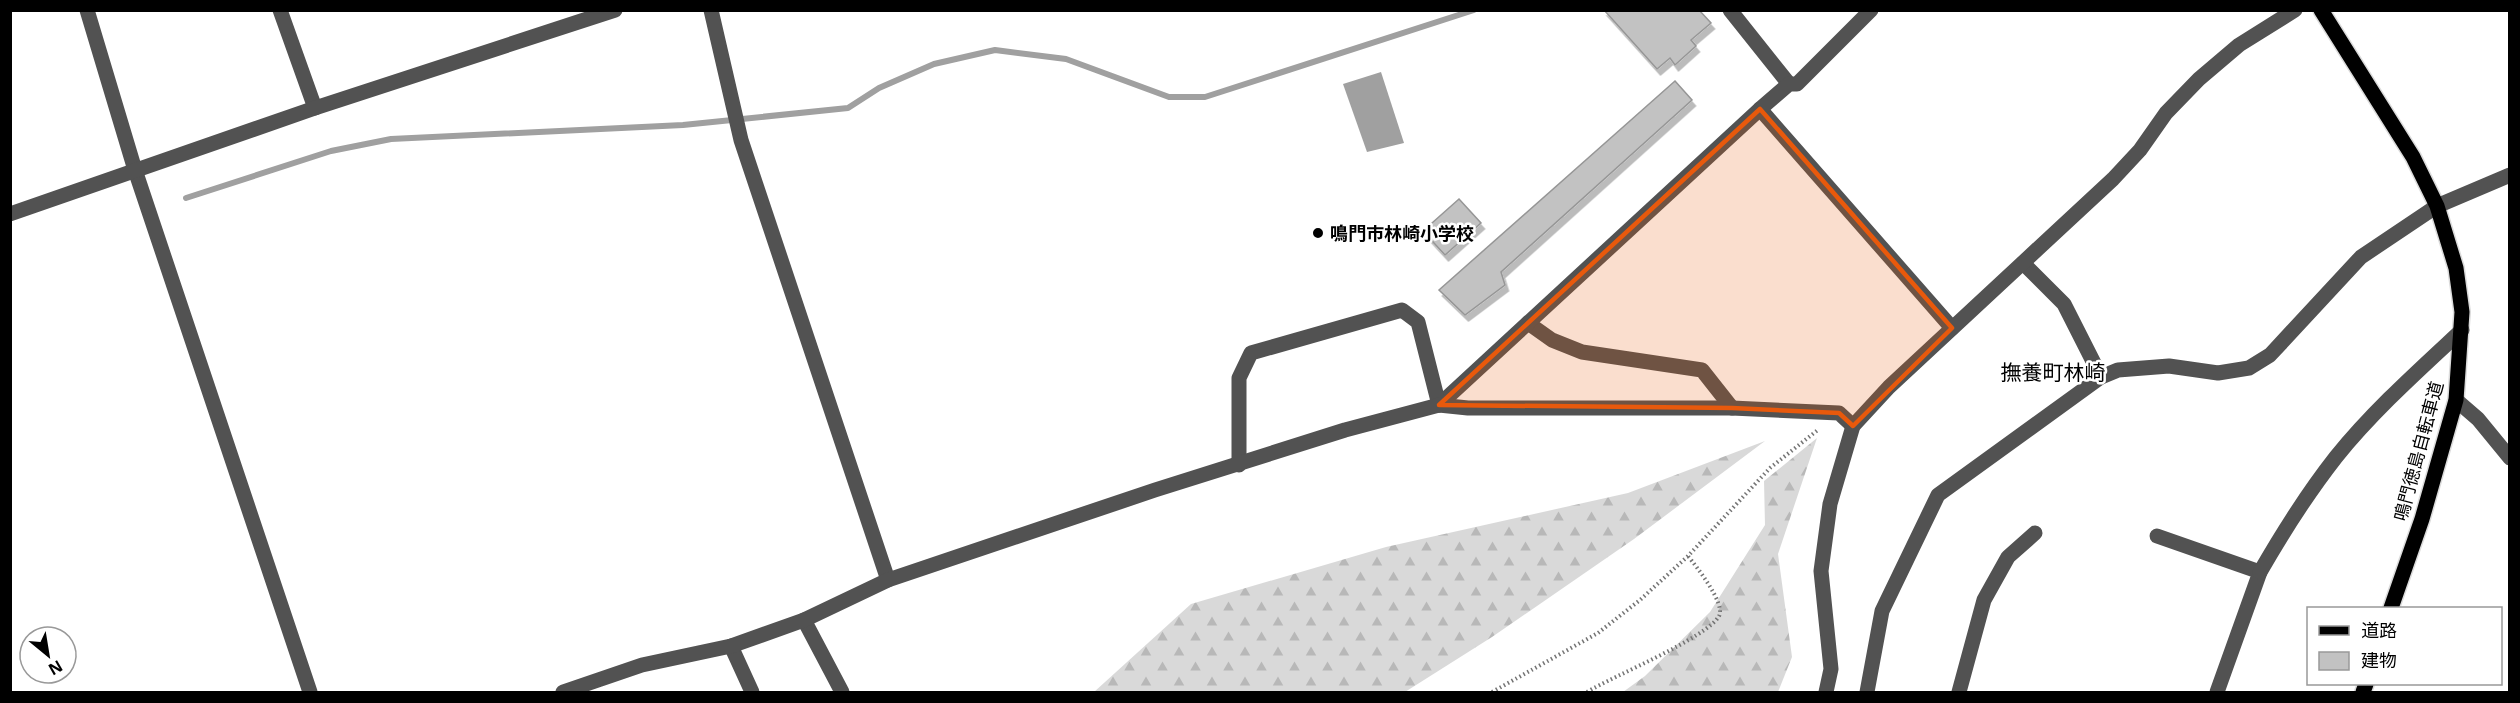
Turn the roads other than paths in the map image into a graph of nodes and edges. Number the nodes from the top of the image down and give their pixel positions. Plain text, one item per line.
1 (87, 10) edge
2 (280, 10) edge
3 (615, 10) edge
4 (711, 10) edge
5 (1730, 10) edge
6 (1870, 10) edge
7 (2295, 10) edge
8 (2321, 10) edge
9 (1789, 84) junction
10 (315, 108) junction
11 (1760, 109) junction
12 (135, 170) junction
13 (2510, 175) edge
14 (2438, 206) junction
15 (10, 214) edge
16 (2023, 263) junction
17 (1528, 323) junction
18 (1953, 328) junction
19 (2462, 330) junction
20 (2101, 377) junction
21 (2456, 400) junction
22 (1439, 405) junction
23 (1732, 408) junction
24 (1853, 426) junction
25 (2510, 458) edge
26 (1239, 465) junction
27 (2036, 533) dead end
28 (2157, 536) dead end
29 (2260, 572) junction
30 (888, 580) junction
31 (2392, 607) edge
32 (804, 620) junction
33 (731, 646) junction
34 (310, 693) edge
35 (563, 693) edge
36 (752, 693) edge
37 (842, 693) edge
38 (1826, 693) edge
39 (1867, 693) edge
40 (1959, 693) edge
41 (2217, 693) edge

1 - 12 street
2 - 10 street
3 - 10 street
4 - 30 street
5 - 9 street
6 - 9 street
7 - 16 street
8 - 14 main road, 鳴門徳島自転車道
9 - 11 street
10 - 12 street
11 - 17 street
11 - 18 street
12 - 15 street
12 - 34 street
13 - 14 street
14 - 19 main road, 鳴門徳島自転車道
14 - 20 street
16 - 18 street
16 - 20 street
17 - 22 street
17 - 23 street
18 - 24 street
19 - 21 main road, 鳴門徳島自転車道
19 - 29 street
20 - 39 street
21 - 25 street
21 - 31 main road, 鳴門徳島自転車道
22 - 23 street
22 - 26 street
22 - 26 street
23 - 24 street
24 - 38 street
26 - 30 street
27 - 40 street
28 - 29 street
29 - 41 street
30 - 32 street
32 - 33 street
32 - 37 street
33 - 35 street
33 - 36 street

